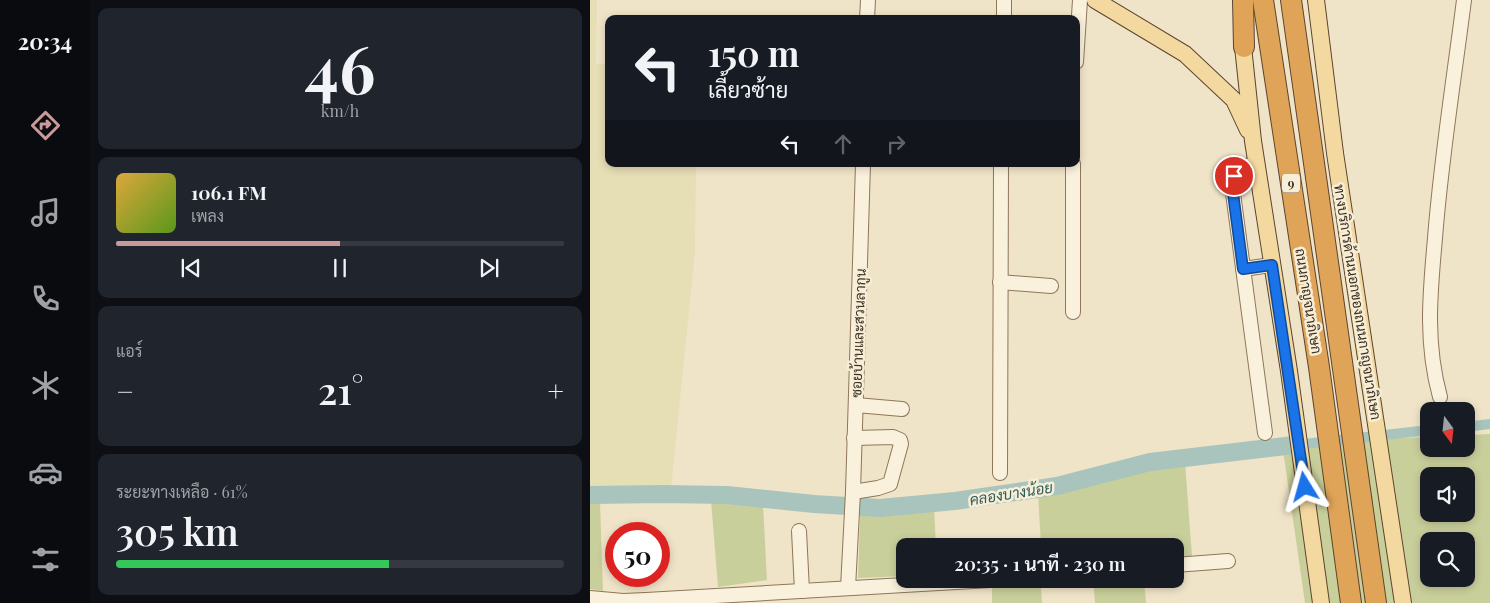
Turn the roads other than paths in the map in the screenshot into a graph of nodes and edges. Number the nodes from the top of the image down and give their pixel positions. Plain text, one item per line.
1 (868, 0) edge
2 (1004, 0) edge
3 (1080, 0) edge
4 (1095, 0) edge
5 (1235, 0) edge
6 (1243, 0) edge
7 (1262, 0) edge
8 (1292, 0) edge
9 (1297, 0) edge
10 (1316, 0) edge
11 (1464, 0) edge
12 (867, 15) edge
13 (1004, 15) edge
14 (1079, 15) edge
15 (1295, 22) junction
16 (1244, 47) junction
17 (1253, 141) junction
18 (1257, 165) junction
19 (862, 167) edge
20 (1001, 167) edge
21 (1073, 167) edge
22 (1272, 265) junction
23 (1243, 269) junction
24 (1000, 282) junction
25 (1051, 286) dead end
26 (1073, 312) dead end
27 (1440, 397) dead end
28 (856, 406) junction
29 (902, 409) dead end
30 (1265, 433) dead end
31 (854, 438) junction
32 (1000, 473) dead end
33 (853, 497) junction
34 (799, 531) dead end
35 (1228, 561) dead end
36 (1184, 564) edge
37 (896, 585) edge
38 (848, 588) junction
39 (802, 591) junction
40 (590, 598) edge
41 (1321, 603) edge
42 (1351, 603) edge
43 (1376, 603) edge
44 (1403, 603) edge

1 - 12 street
2 - 13 street
3 - 14 street
4 - 17 main road
5 - 16 main road
6 - 16 highway
7 - 42 highway, ถนนกาญจนาภิเษก / 9
8 - 15 highway, ถนนกาญจนาภิเษก / 9
9 - 15 highway
10 - 44 main road, ทางบริการด้านนอกของถนนกาญจนาภิเษก
11 - 27 street
15 - 43 highway, ถนนกาญจนาภิเษก / 9
16 - 17 main road
17 - 18 main road
18 - 22 main road
18 - 23 street
19 - 28 street, ซอยบ้านและสวนลากูน
20 - 24 street
21 - 26 street
22 - 23 street
22 - 41 main road
23 - 30 street
24 - 25 street
24 - 32 street
28 - 29 street
28 - 31 street, ซอยบ้านและสวนลากูน
31 - 33 street, ซอยบ้านและสวนลากูน
31 - 33 street
33 - 38 street, ซอยบ้านและสวนลากูน
34 - 39 street
35 - 36 street
37 - 38 street
38 - 39 street
39 - 40 street

